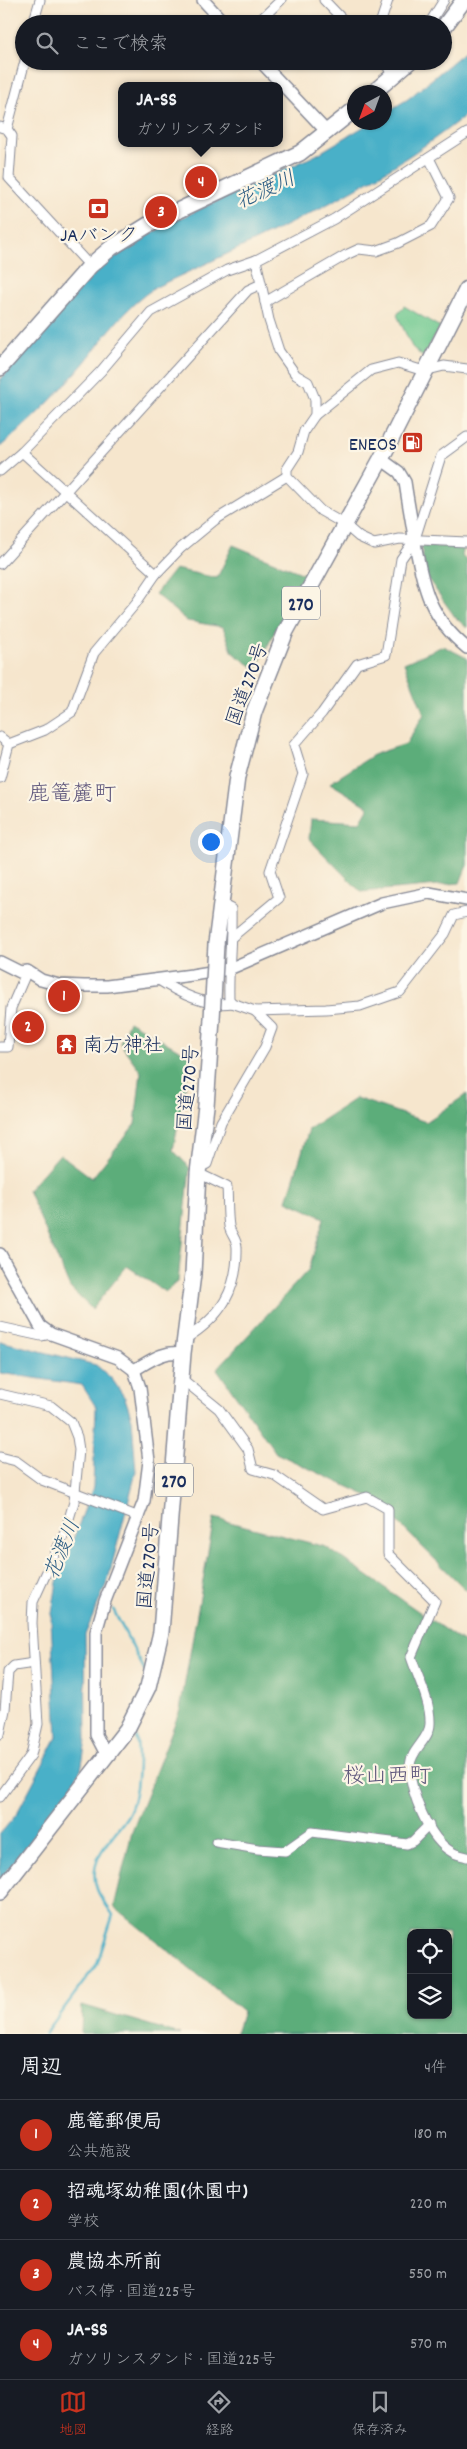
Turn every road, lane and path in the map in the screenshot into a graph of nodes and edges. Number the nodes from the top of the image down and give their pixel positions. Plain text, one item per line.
1 (40, 0) edge
2 (203, 0) edge
3 (281, 0) edge
4 (324, 0) edge
5 (388, 0) edge
6 (444, 0) edge
7 (464, 0) edge
8 (36, 15) edge
9 (217, 15) edge
10 (265, 15) edge
11 (338, 15) edge
12 (383, 15) edge
13 (435, 15) edge
14 (452, 16) edge
15 (22, 70) edge
16 (268, 70) edge
17 (390, 70) edge
18 (398, 70) edge
19 (400, 70) edge
20 (395, 75) junction
21 (280, 82) edge
22 (283, 85) edge
23 (383, 85) edge
24 (347, 116) edge
25 (4, 128) edge
26 (328, 133) junction
27 (467, 133) edge
28 (429, 158) junction
29 (256, 260) junction
30 (90, 266) junction
31 (261, 284) junction
32 (467, 289) edge
33 (265, 302) junction
34 (0, 368) edge
35 (467, 369) edge
36 (424, 371) junction
37 (315, 415) junction
38 (467, 437) edge
39 (22, 452) junction
40 (381, 459) junction
41 (0, 471) edge
42 (287, 476) junction
43 (65, 492) junction
44 (344, 524) junction
45 (415, 539) junction
46 (467, 542) edge
47 (0, 564) edge
48 (156, 574) junction
49 (467, 648) edge
50 (0, 736) edge
51 (9, 744) junction
52 (0, 778) edge
53 (467, 900) edge
54 (219, 903) junction
55 (467, 912) edge
56 (232, 937) junction
57 (0, 962) edge
58 (229, 969) junction
59 (27, 971) junction
60 (157, 979) junction
61 (232, 1003) junction
62 (255, 1011) junction
63 (0, 1047) edge
64 (198, 1170) junction
65 (0, 1254) edge
66 (0, 1327) edge
67 (51, 1334) junction
68 (184, 1346) junction
69 (134, 1370) junction
70 (182, 1378) junction
71 (0, 1394) edge
72 (0, 1457) edge
73 (79, 1493) junction
74 (135, 1515) junction
75 (34, 1663) junction
76 (0, 1734) edge
77 (107, 1756) junction
78 (0, 1798) edge
79 (429, 1825) junction
80 (216, 1842) dead end
81 (467, 1857) edge
82 (0, 1892) edge

1 - 8 street
2 - 9 street
3 - 10 street
4 - 11 street
5 - 12 street
6 - 13 street
7 - 14 highway
15 - 25 street
16 - 21 street
17 - 20 street
18 - 20 street
19 - 20 highway
20 - 23 highway
22 - 26 street
24 - 26 highway
25 - 30 street
26 - 30 highway
27 - 28 street
28 - 29 street
28 - 33 street
29 - 31 street
29 - 39 street
30 - 34 highway
31 - 33 street
31 - 43 street
32 - 36 highway, 国道270号 / 270
33 - 37 street
35 - 36 street
36 - 37 street
36 - 40 highway, 国道270号 / 270
37 - 42 street
38 - 45 street
39 - 41 street
39 - 43 street
40 - 44 highway, 国道270号 / 270
40 - 45 street
42 - 44 street
42 - 48 street
43 - 47 street
43 - 48 street
44 - 45 street
44 - 54 highway, 国道270号 / 270
45 - 46 street
45 - 49 street
45 - 56 street
48 - 51 street
50 - 51 street
51 - 52 street
53 - 58 street
54 - 56 street
54 - 64 highway, 国道270号 / 270, bridge
55 - 62 street
56 - 58 street
57 - 59 street
58 - 60 street
58 - 61 street
59 - 60 street
59 - 63 street
60 - 61 street
61 - 62 street
62 - 64 street
64 - 68 highway, 国道270号 / 270
64 - 68 street
65 - 67 street
66 - 67 street
67 - 69 street
68 - 69 street
68 - 70 highway, 国道270号 / 270
69 - 74 street
70 - 77 highway, 国道270号 / 270
70 - 79 street
71 - 73 street
72 - 73 street
73 - 74 street
73 - 75 street
74 - 77 street
75 - 76 street
75 - 78 street
77 - 82 highway, 国道270号 / 270
79 - 80 street
79 - 81 street

